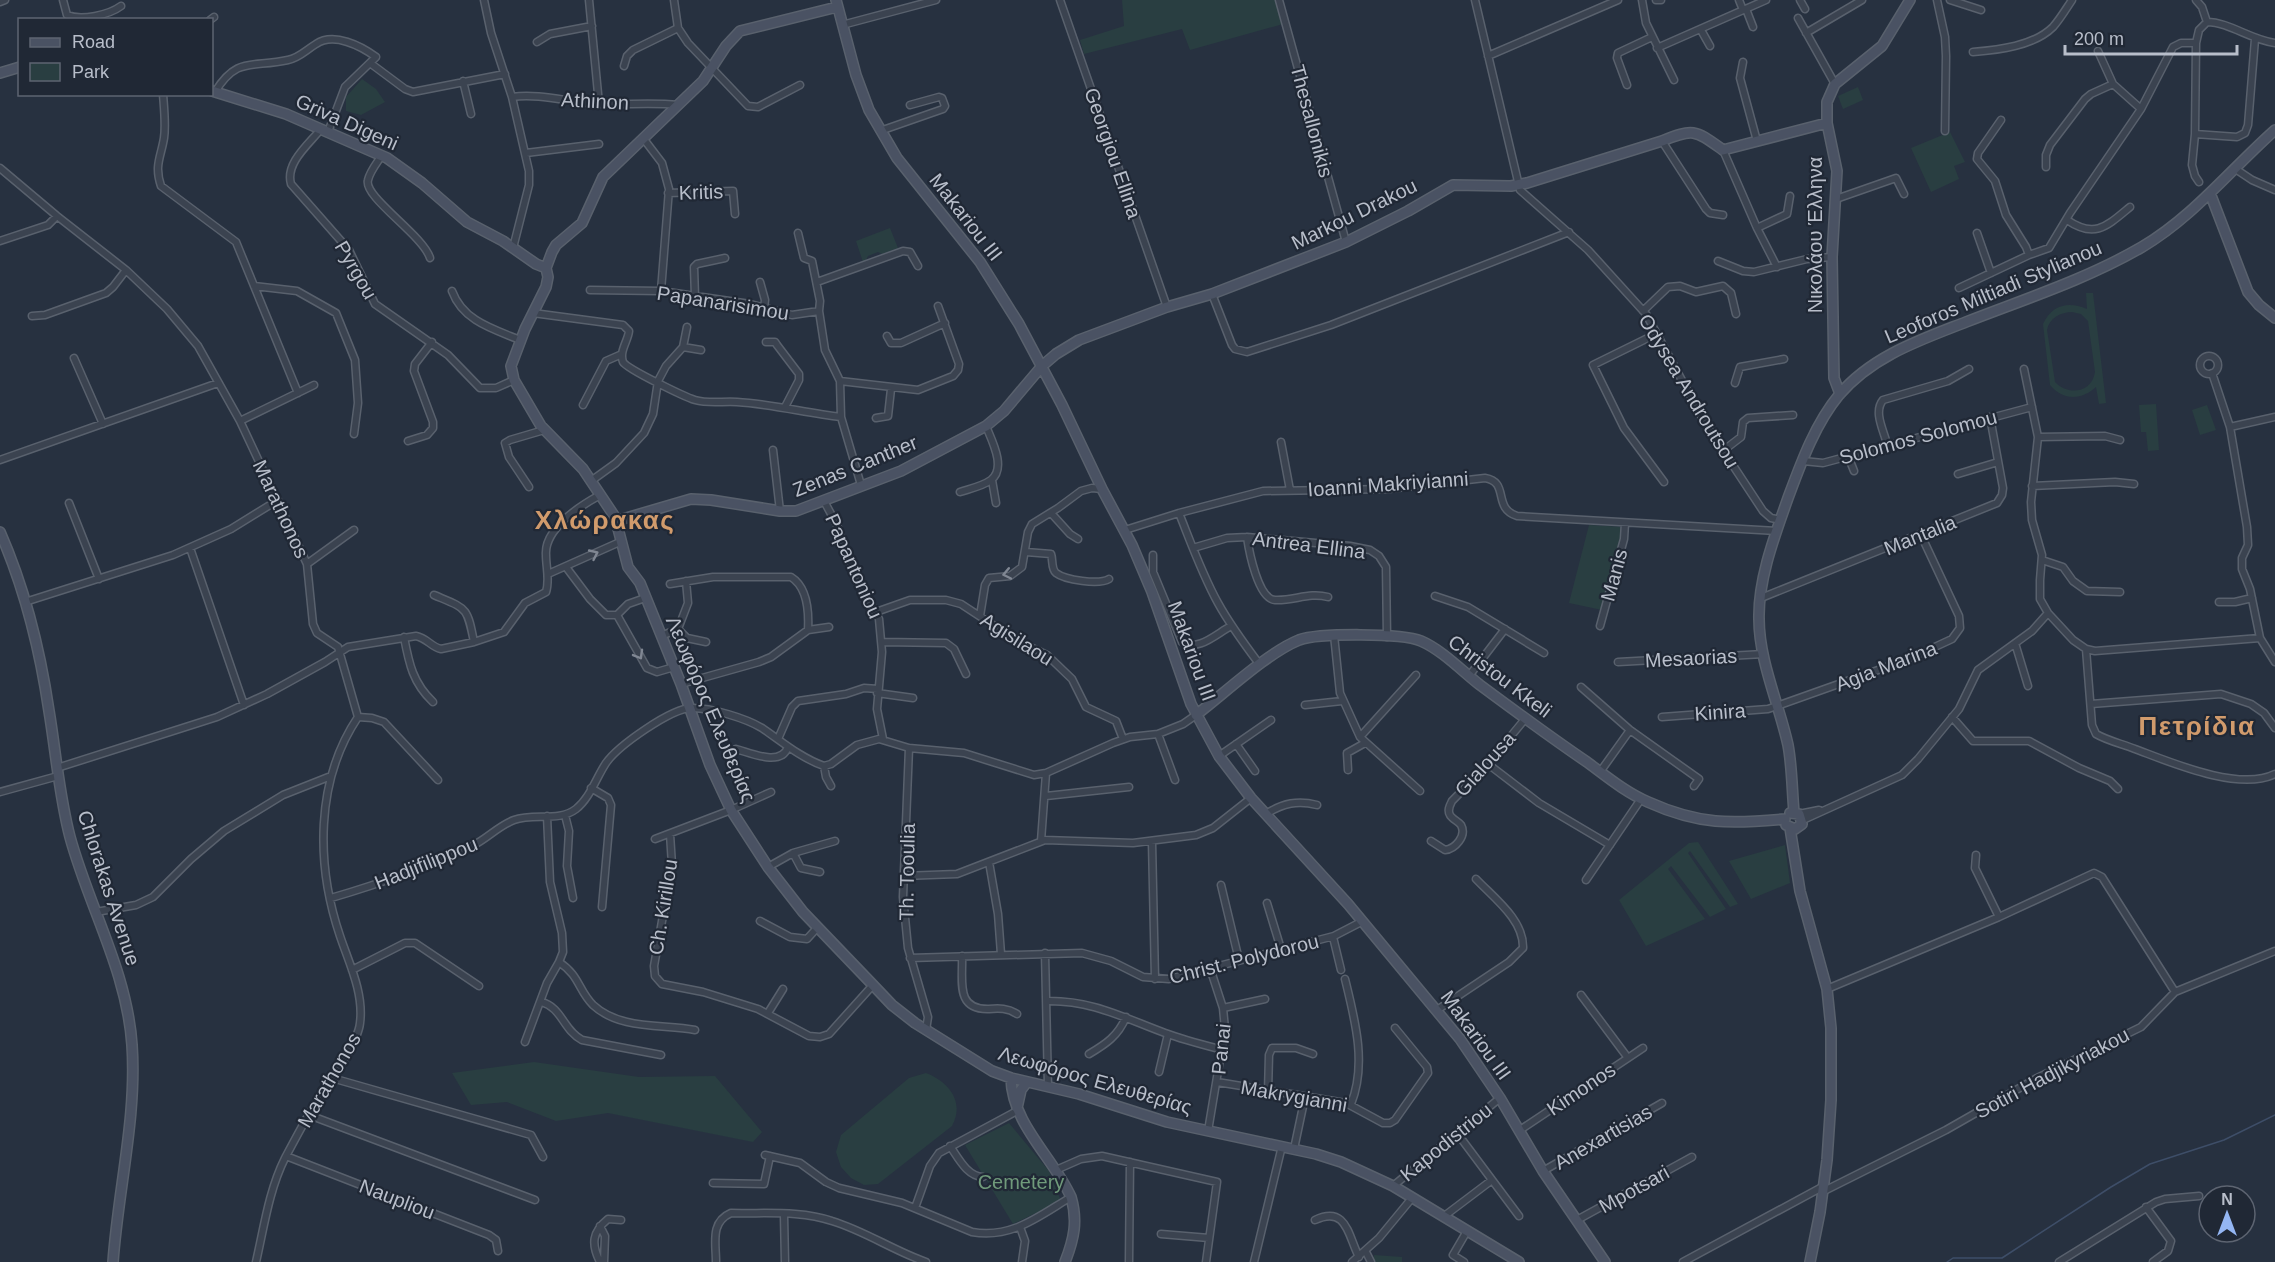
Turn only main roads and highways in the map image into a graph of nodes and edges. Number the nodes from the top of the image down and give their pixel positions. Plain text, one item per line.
1 (1910, 0) edge
2 (837, 3) edge
3 (18, 68) edge
4 (0, 73) edge
5 (213, 92) edge
6 (1827, 123) junction
7 (2275, 130) edge
8 (2210, 193) junction
9 (546, 268) junction
10 (2275, 318) edge
11 (1042, 366) junction
12 (1840, 394) junction
13 (616, 521) junction
14 (0, 532) edge
15 (1197, 715) junction
16 (1794, 821) junction
17 (1011, 1078) junction
18 (1027, 1083) junction
19 (1017, 1110) junction
20 (113, 1262) edge
21 (1065, 1262) edge
22 (1518, 1262) edge
23 (1605, 1262) edge
24 (1810, 1262) edge

1 - 6 main road, Νικολάου Έλληνα
2 - 9 main road
2 - 11 main road, Makariou III
3 - 4 main road
5 - 9 main road, Griva Digeni
6 - 11 main road, Markou Drakou
6 - 12 main road, Νικολάου Έλληνα
7 - 8 main road, Leoforos Miltiadi Stylianou
8 - 10 main road
8 - 12 main road, Leoforos Miltiadi Stylianou
9 - 13 main road, Λεωφόρος Ελευθερίας
11 - 13 main road, Zenas Canther
11 - 15 main road, Makariou III
12 - 16 main road, Leoforos Miltiadi Stylianou
13 - 17 main road, Λεωφόρος Ελευθερίας
14 - 20 main road, Chlorakas Avenue
15 - 16 main road, Christou Kkeli
15 - 23 main road, Makariou III
16 - 24 main road
17 - 18 main road, Λεωφόρος Ελευθερίας
17 - 19 main road
18 - 19 main road
18 - 22 main road, Λεωφόρος Ελευθερίας
19 - 21 main road

